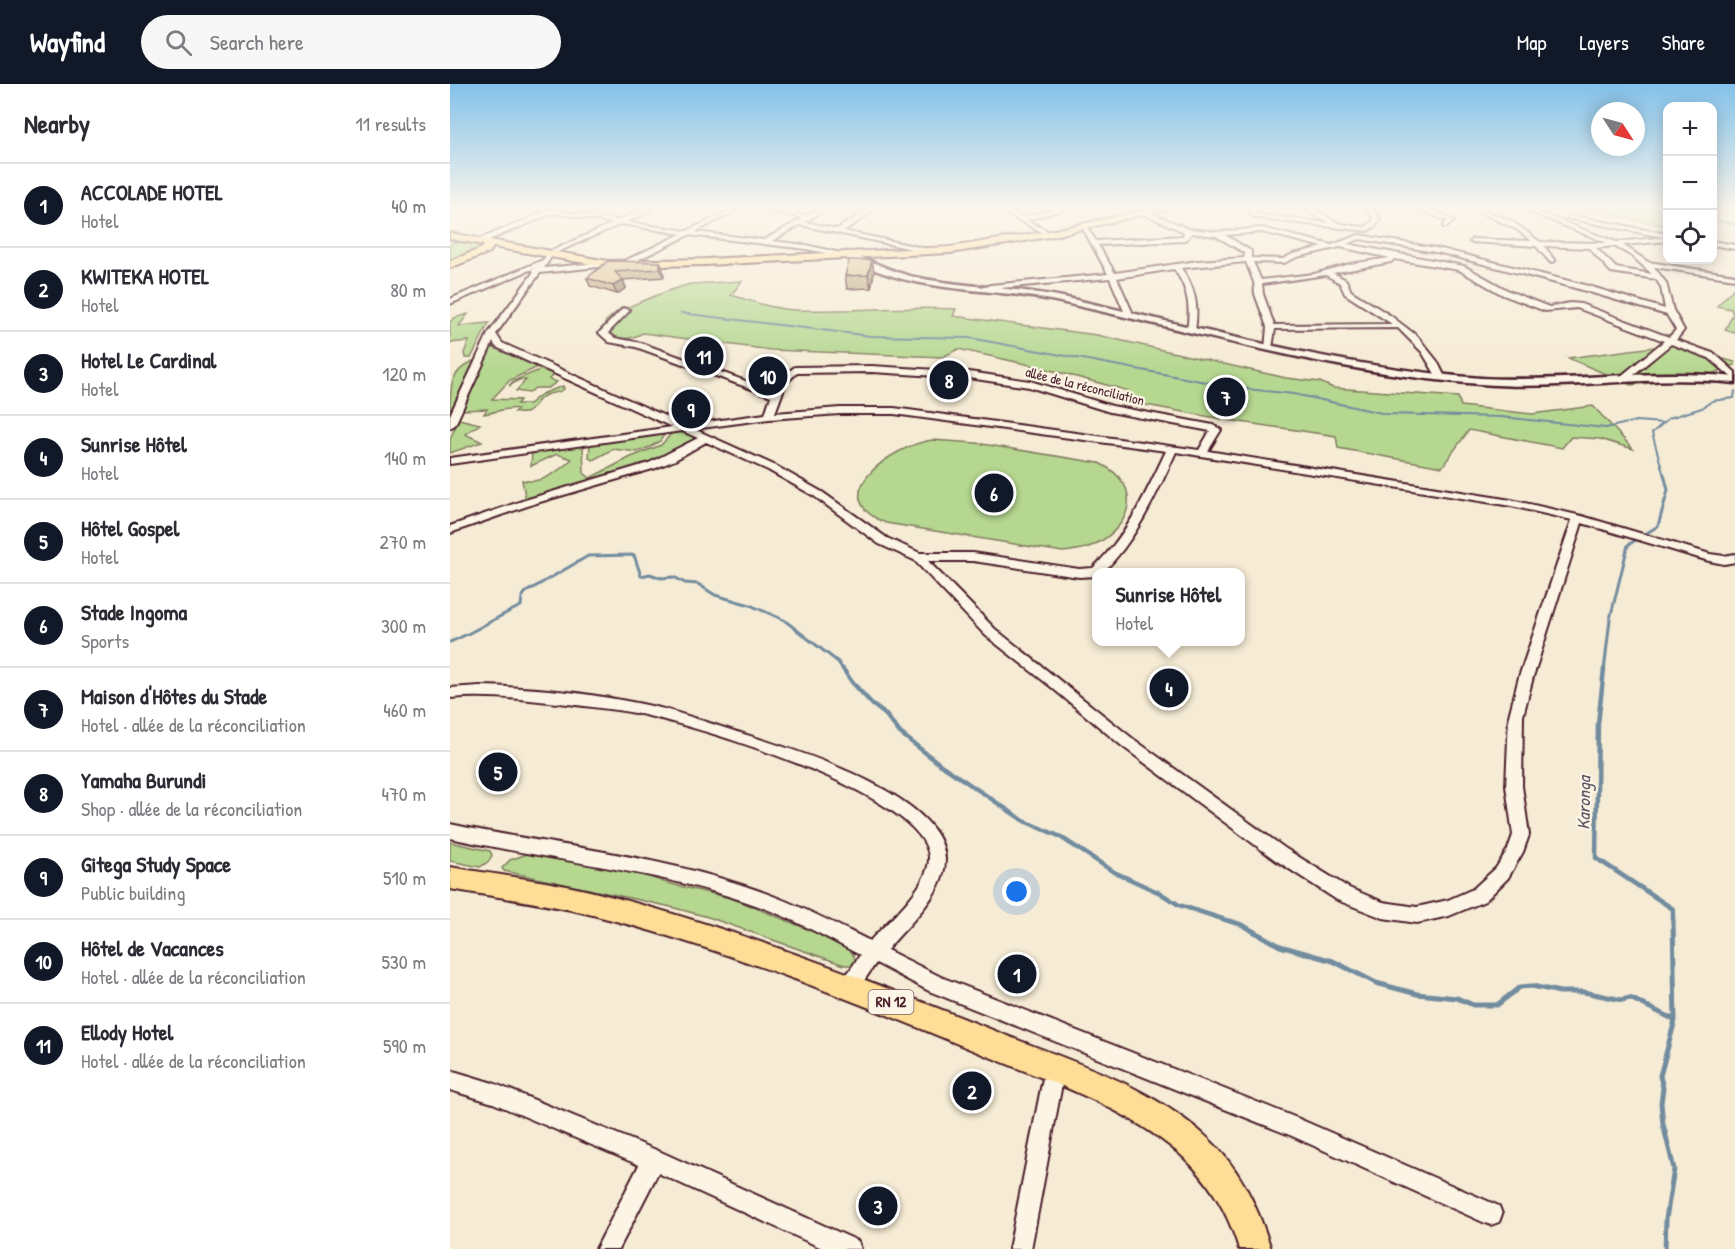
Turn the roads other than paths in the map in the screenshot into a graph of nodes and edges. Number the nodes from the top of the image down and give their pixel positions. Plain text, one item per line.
1 (542, 263) edge
2 (544, 263) edge
3 (588, 263) edge
4 (588, 263) edge
5 (626, 263) edge
6 (659, 263) edge
7 (869, 263) edge
8 (1107, 263) edge
9 (1208, 263) edge
10 (1250, 263) edge
11 (1366, 263) edge
12 (1432, 263) edge
13 (1472, 263) edge
14 (1487, 263) edge
15 (1609, 263) edge
16 (608, 264) junction
17 (1648, 264) joint
18 (623, 265) junction
19 (1176, 266) junction
20 (1109, 267) junction
21 (1461, 268) junction
22 (1145, 271) junction
23 (1328, 273) junction
24 (1113, 276) junction
25 (1659, 277) junction
26 (1735, 277) edge
27 (1258, 282) junction
28 (990, 287) junction
29 (450, 302) edge
30 (626, 310) dead end
31 (1670, 314) junction
32 (1130, 316) junction
33 (1398, 326) junction
34 (1271, 327) junction
35 (1191, 330) junction
36 (492, 334) junction
37 (1671, 340) junction
38 (1268, 348) junction
39 (1441, 377) junction
40 (1624, 378) junction
41 (1735, 379) edge
42 (776, 395) junction
43 (769, 416) junction
44 (450, 425) edge
45 (684, 427) junction
46 (706, 437) junction
47 (1172, 450) junction
48 (1202, 453) junction
49 (450, 461) edge
50 (1578, 518) junction
51 (450, 530) edge
52 (918, 557) junction
53 (1735, 558) edge
54 (1100, 568) edge
55 (1092, 573) edge
56 (450, 693) edge
57 (450, 831) edge
58 (450, 878) edge
59 (872, 953) junction
60 (849, 985) junction
61 (1055, 1068) junction
62 (450, 1080) edge
63 (653, 1160) junction
64 (1491, 1214) dead end
65 (607, 1249) edge
66 (849, 1249) edge
67 (1020, 1249) edge
68 (1255, 1249) edge

1 - 29 street
2 - 36 street
3 - 16 main road
4 - 16 street
5 - 18 street
6 - 18 main road
7 - 28 street
8 - 20 street
9 - 19 street
10 - 27 street
11 - 23 street
12 - 21 street
13 - 21 street
14 - 31 street
15 - 25 street
16 - 18 main road
17 - 25 street
17 - 26 street
19 - 22 street
19 - 35 street
20 - 22 street
20 - 24 street
21 - 37 street
22 - 24 street
23 - 27 street
23 - 33 street
24 - 28 street
24 - 32 street
25 - 31 street
27 - 34 street
28 - 32 street
30 - 42 street
31 - 37 street
32 - 35 street
33 - 34 street
33 - 39 street
34 - 38 street
35 - 38 street
36 - 44 street
36 - 45 street
37 - 40 street
37 - 41 street
38 - 39 street
39 - 40 street
40 - 41 street
42 - 43 street, allée de la réconciliation
42 - 48 street, allée de la réconciliation
43 - 45 street
43 - 47 street
45 - 46 street
45 - 49 street
46 - 51 street
46 - 52 street
47 - 48 street
47 - 54 street
48 - 50 street
50 - 52 street
50 - 53 street
52 - 55 street
56 - 59 street
57 - 59 street
58 - 60 main road, RN 12
59 - 60 street
59 - 64 street
60 - 61 main road, RN 12
61 - 67 street
61 - 68 main road, RN 12
62 - 63 street
63 - 65 street
63 - 66 street

